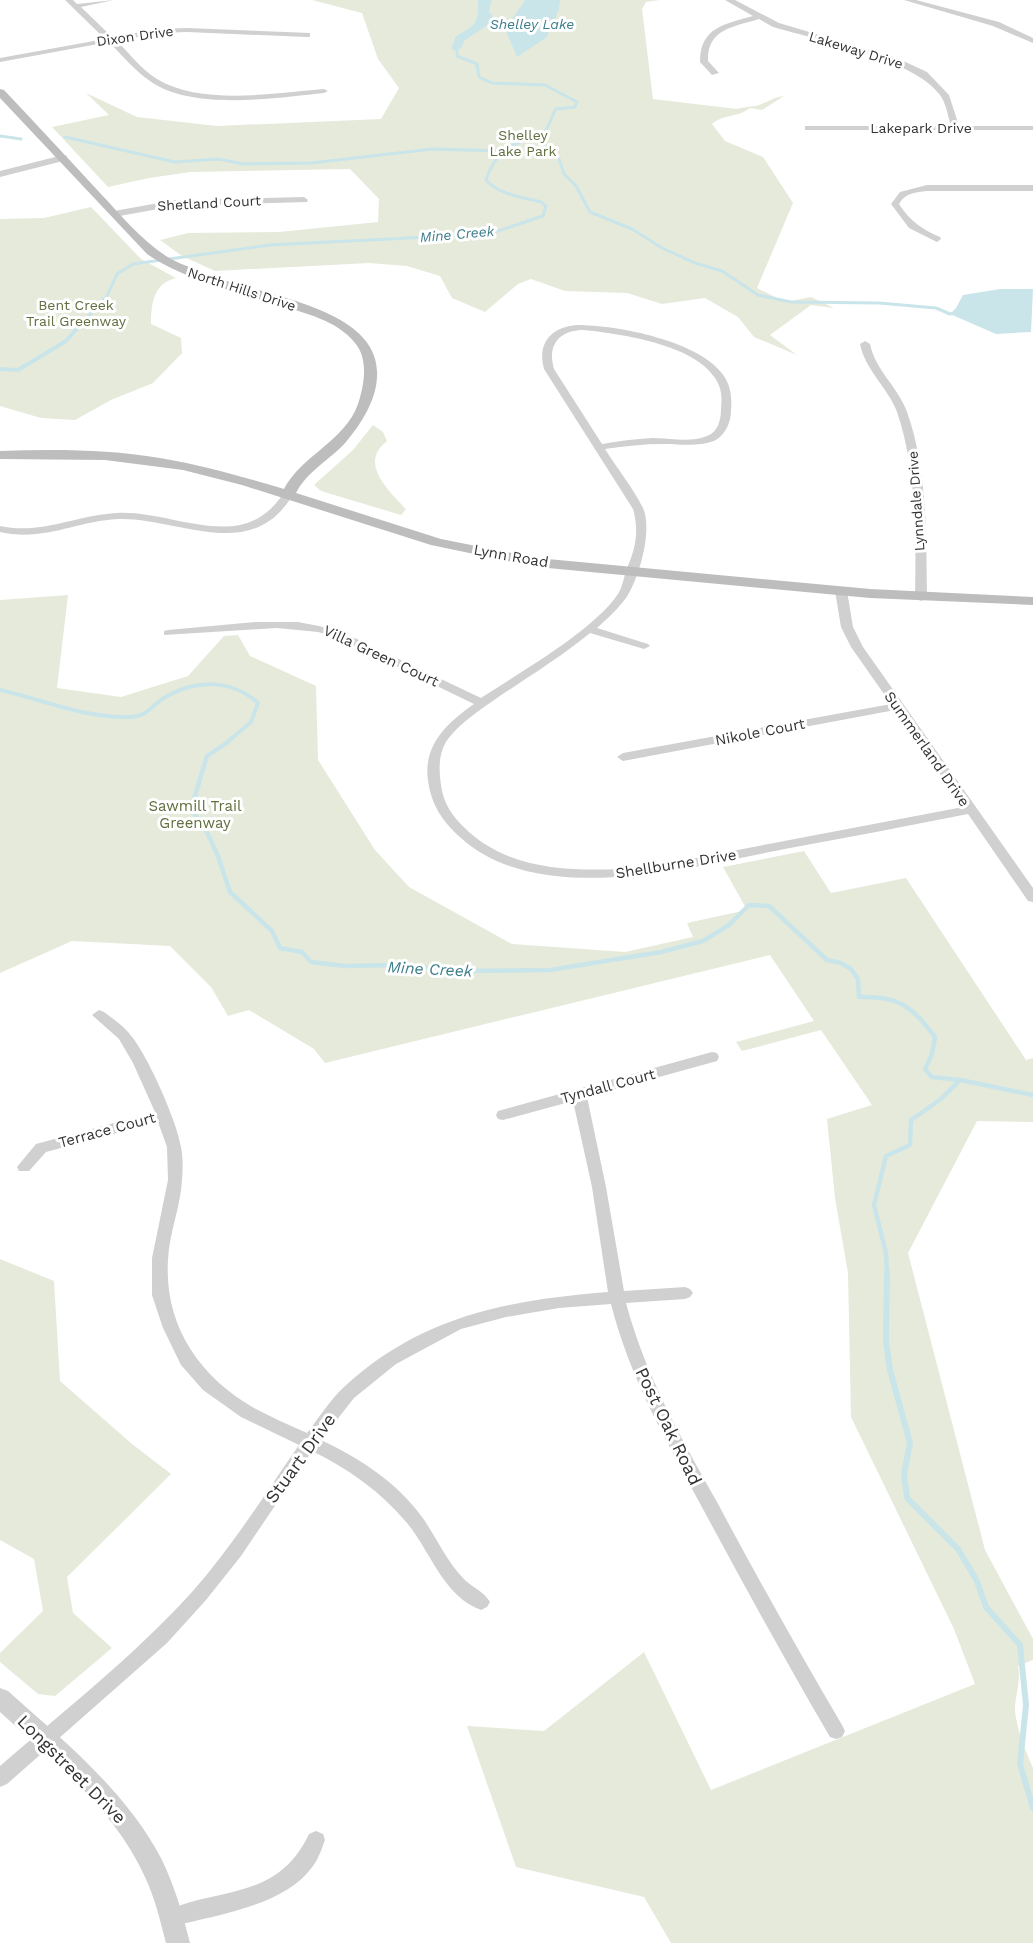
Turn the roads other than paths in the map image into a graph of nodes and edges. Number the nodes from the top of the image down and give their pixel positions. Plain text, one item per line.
1 (69, 0) edge
2 (110, 0) edge
3 (729, 0) edge
4 (908, 0) edge
5 (76, 6) junction
6 (757, 17) junction
7 (307, 35) dead end
8 (109, 38) junction
9 (1033, 41) edge
10 (0, 60) edge
11 (715, 73) dead end
12 (324, 91) dead end
13 (0, 92) edge
14 (808, 128) dead end
15 (956, 128) junction
16 (1033, 128) edge
17 (63, 158) junction
18 (0, 174) edge
19 (1033, 188) edge
20 (304, 200) dead end
21 (114, 214) junction
22 (937, 239) dead end
23 (865, 344) dead end
24 (710, 439) junction
25 (719, 446) dead end
26 (599, 447) junction
27 (0, 455) edge
28 (288, 496) junction
29 (0, 529) edge
30 (632, 571) junction
31 (841, 591) junction
32 (921, 598) junction
33 (1033, 601) edge
34 (589, 629) junction
35 (168, 633) dead end
36 (644, 646) dead end
37 (482, 703) junction
38 (897, 706) junction
39 (623, 757) dead end
40 (970, 810) junction
41 (1033, 898) edge
42 (99, 1015) dead end
43 (712, 1057) dead end
44 (579, 1094) junction
45 (163, 1115) junction
46 (503, 1115) dead end
47 (24, 1167) dead end
48 (685, 1293) dead end
49 (617, 1298) junction
50 (309, 1443) junction
51 (481, 1602) dead end
52 (0, 1698) edge
53 (836, 1731) dead end
54 (45, 1738) junction
55 (0, 1778) edge
56 (316, 1840) dead end
57 (174, 1917) junction
58 (178, 1943) edge

1 - 5 street
2 - 5 street
3 - 6 street, Lakeway Drive
4 - 9 street
5 - 8 street
6 - 11 street
6 - 15 street, Lakeway Drive
7 - 8 street, Dixon Drive
8 - 10 street, Dixon Drive
8 - 12 street
13 - 17 main road, North Hills Drive
14 - 15 street, Lakepark Drive
15 - 16 street, Lakepark Drive
17 - 18 street
17 - 21 main road, North Hills Drive
19 - 22 street
20 - 21 street, Shetland Court
21 - 28 main road, North Hills Drive
23 - 32 street, Lynndale Drive
24 - 25 street
24 - 26 street
24 - 26 street, Shellburne Drive
26 - 30 street, Shellburne Drive
27 - 28 main road, Lynn Road
28 - 29 street
28 - 30 main road, Lynn Road
30 - 31 main road, Lynn Road
30 - 34 street, Shellburne Drive
31 - 32 main road, Lynn Road
31 - 38 street, Summerland Drive
32 - 33 main road, Lynn Road
34 - 36 street
34 - 37 street, Shellburne Drive
35 - 37 street, Villa Green Court
37 - 40 street, Shellburne Drive
38 - 39 street, Nikole Court
38 - 40 street, Summerland Drive
40 - 41 street, Summerland Drive
42 - 45 street
43 - 44 street, Tyndall Court
44 - 46 street, Tyndall Court
44 - 49 street, Post Oak Road
45 - 47 street, Terrace Court
45 - 50 street
48 - 49 street, Stuart Drive
49 - 50 street, Stuart Drive
49 - 53 street, Post Oak Road
50 - 51 street
50 - 54 street, Stuart Drive
52 - 54 street, Longstreet Drive
54 - 55 street, Stuart Drive
54 - 57 street, Longstreet Drive
56 - 57 street
57 - 58 street, Longstreet Drive

